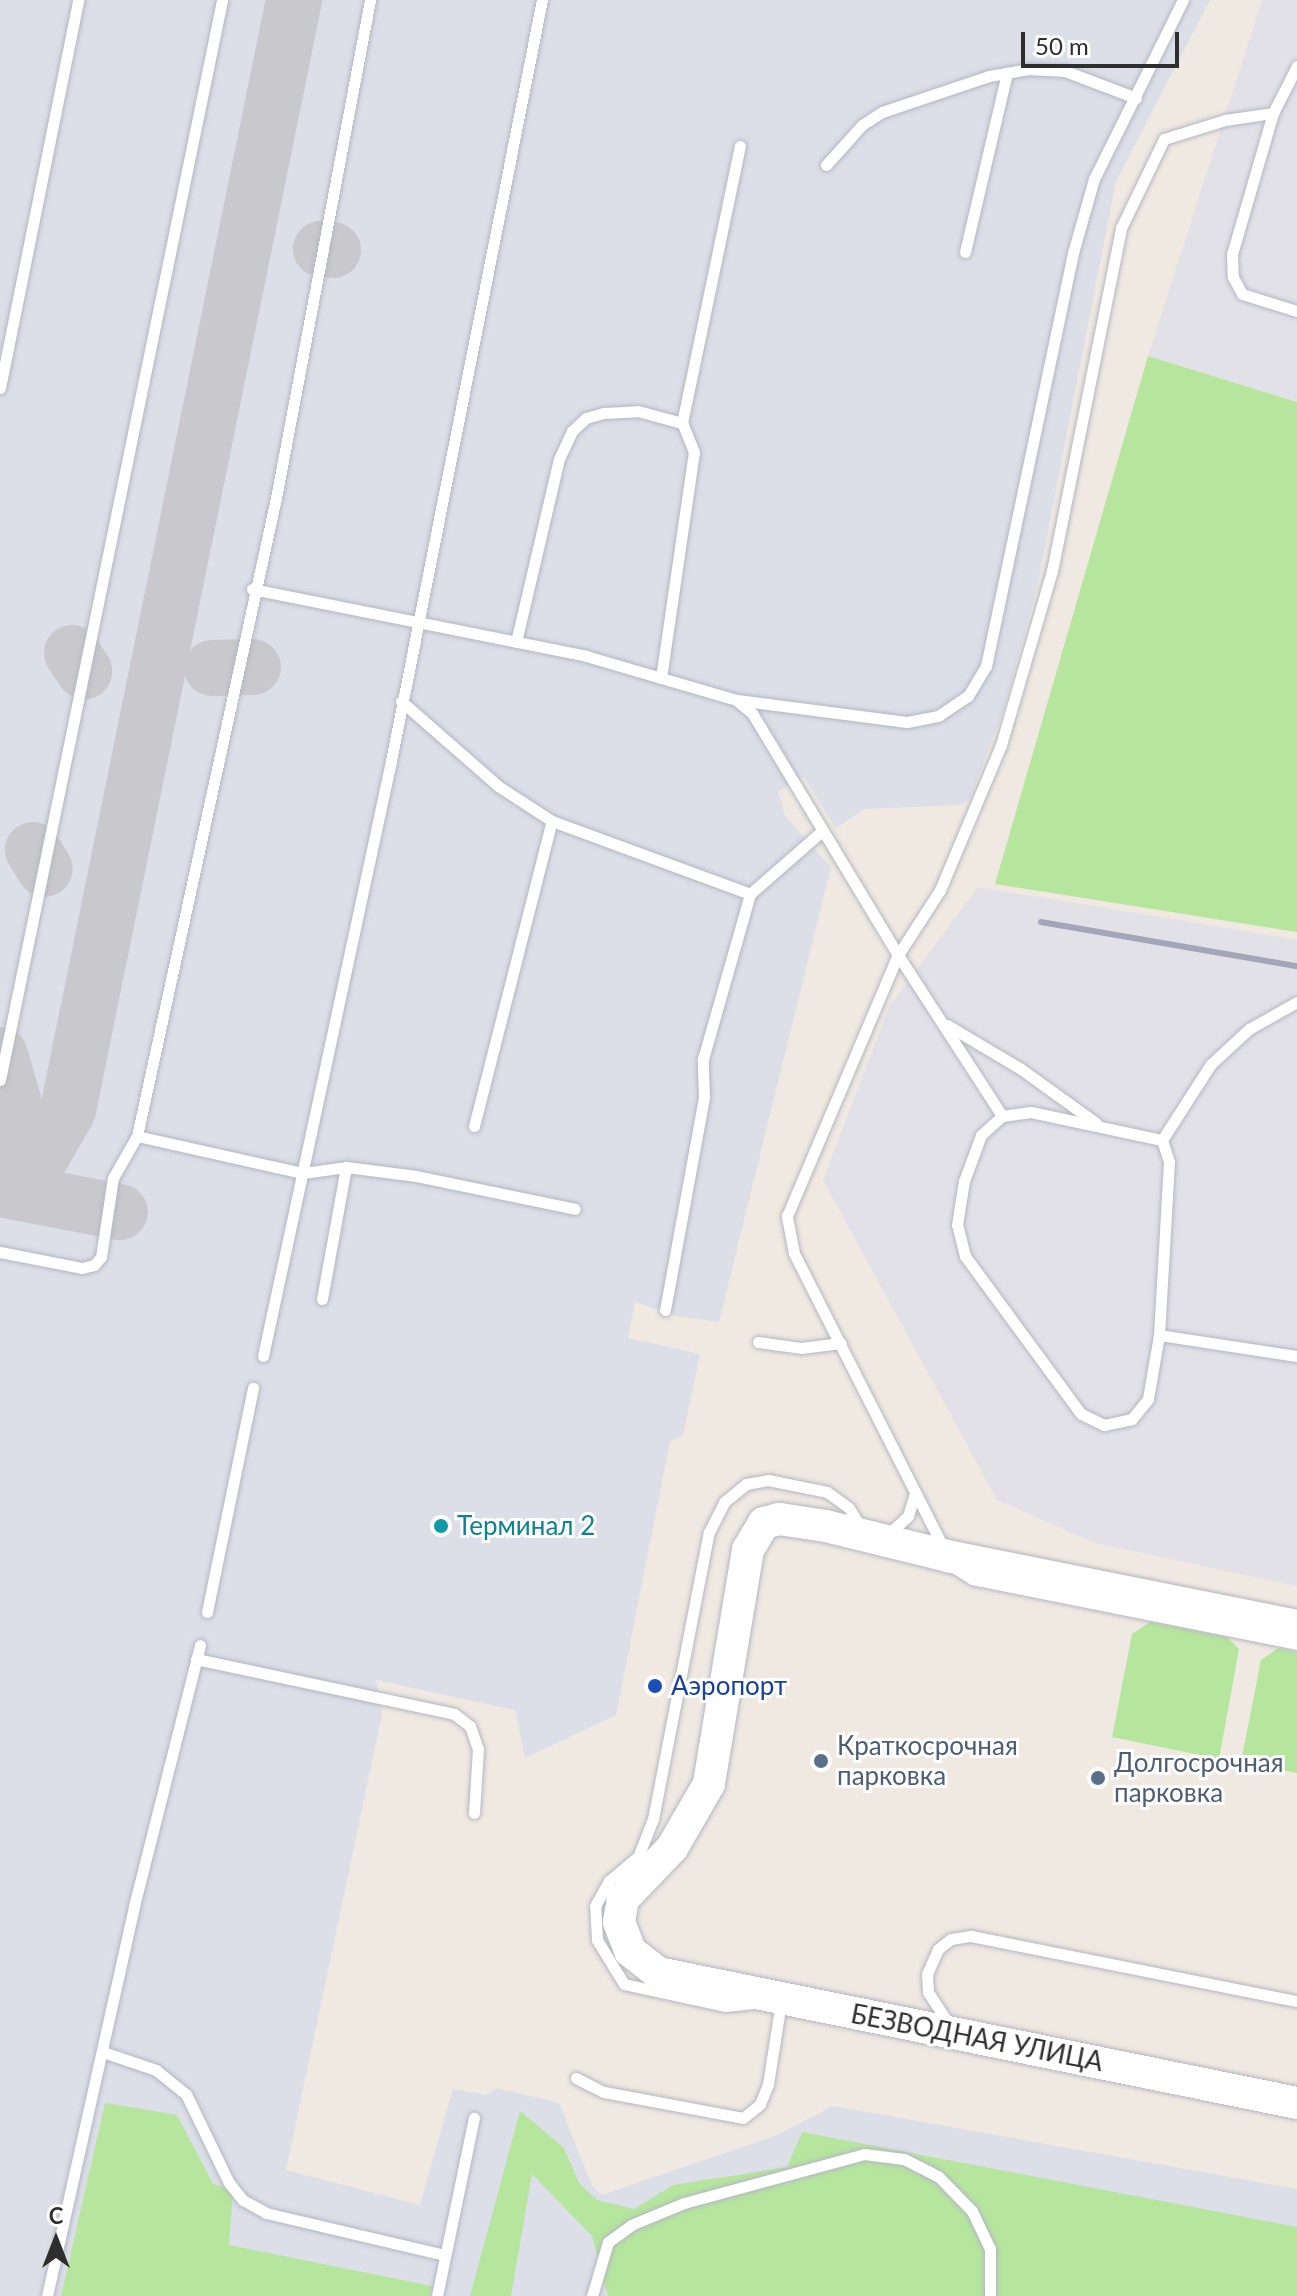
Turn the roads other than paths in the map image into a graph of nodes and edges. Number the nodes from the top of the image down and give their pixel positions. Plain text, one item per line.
1 (78, 0) edge
2 (222, 0) edge
3 (370, 0) edge
4 (542, 0) edge
5 (1183, 0) edge
6 (1297, 66) edge
7 (1007, 73) junction
8 (1136, 98) junction
9 (1273, 113) junction
10 (740, 146) dead end
11 (826, 165) dead end
12 (965, 252) dead end
13 (1297, 311) edge
14 (0, 388) edge
15 (682, 423) junction
16 (252, 589) junction
17 (417, 622) junction
18 (516, 642) junction
19 (661, 678) junction
20 (736, 700) junction
21 (401, 701) junction
22 (552, 821) junction
23 (822, 831) junction
24 (750, 894) junction
25 (898, 955) junction
26 (1297, 1002) edge
27 (943, 1023) junction
28 (2, 1061) edge
29 (0, 1080) edge
30 (1002, 1116) junction
31 (474, 1126) dead end
32 (1099, 1126) junction
33 (137, 1136) junction
34 (1162, 1140) junction
35 (346, 1167) junction
36 (303, 1173) junction
37 (575, 1209) dead end
38 (0, 1252) edge
39 (322, 1299) dead end
40 (665, 1310) dead end
41 (1159, 1335) junction
42 (758, 1342) dead end
43 (841, 1343) junction
44 (263, 1356) dead end
45 (1297, 1356) edge
46 (253, 1388) dead end
47 (914, 1496) junction
48 (874, 1537) junction
49 (948, 1556) junction
50 (207, 1612) dead end
51 (1297, 1626) edge
52 (1297, 1644) edge
53 (200, 1645) dead end
54 (196, 1659) junction
55 (474, 1813) dead end
56 (773, 2000) junction
57 (1297, 2001) edge
58 (955, 2032) junction
59 (103, 2052) junction
60 (576, 2078) dead end
61 (1288, 2096) edge
62 (474, 2118) dead end
63 (445, 2255) junction
64 (47, 2296) edge
65 (437, 2296) edge
66 (592, 2296) edge
67 (990, 2296) edge

1 - 14 lane
2 - 28 lane
3 - 16 lane
4 - 17 lane
5 - 8 lane
6 - 9 lane
7 - 8 lane
7 - 11 lane
7 - 12 lane
8 - 20 lane
9 - 13 lane
9 - 25 lane
10 - 15 lane
15 - 18 lane
15 - 19 lane
16 - 17 lane
16 - 33 lane
17 - 18 lane
17 - 21 lane
18 - 19 lane
19 - 20 lane
20 - 23 lane
21 - 22 lane
21 - 36 lane
22 - 24 lane
22 - 31 lane
23 - 24 lane
23 - 25 lane
24 - 40 lane
25 - 27 lane
25 - 43 lane
26 - 34 lane
27 - 30 lane
27 - 32 lane
28 - 29 lane
30 - 32 lane
30 - 41 lane
32 - 34 lane
33 - 36 lane
33 - 38 lane
34 - 41 lane
35 - 36 lane
35 - 37 lane
35 - 39 lane
36 - 44 lane
41 - 45 lane
42 - 43 lane
43 - 47 lane
46 - 50 lane
47 - 48 lane
47 - 49 lane
48 - 49 main road
48 - 56 main road, БЕЗВОДНАЯ УЛИЦА
48 - 56 lane
49 - 51 main road
49 - 52 lane
53 - 54 lane
54 - 55 lane
54 - 59 lane
56 - 58 main road, БЕЗВОДНАЯ УЛИЦА
56 - 60 lane
57 - 58 lane
58 - 61 main road, БЕЗВОДНАЯ УЛИЦА
59 - 63 lane
59 - 64 lane
62 - 63 lane
63 - 65 lane
66 - 67 lane

